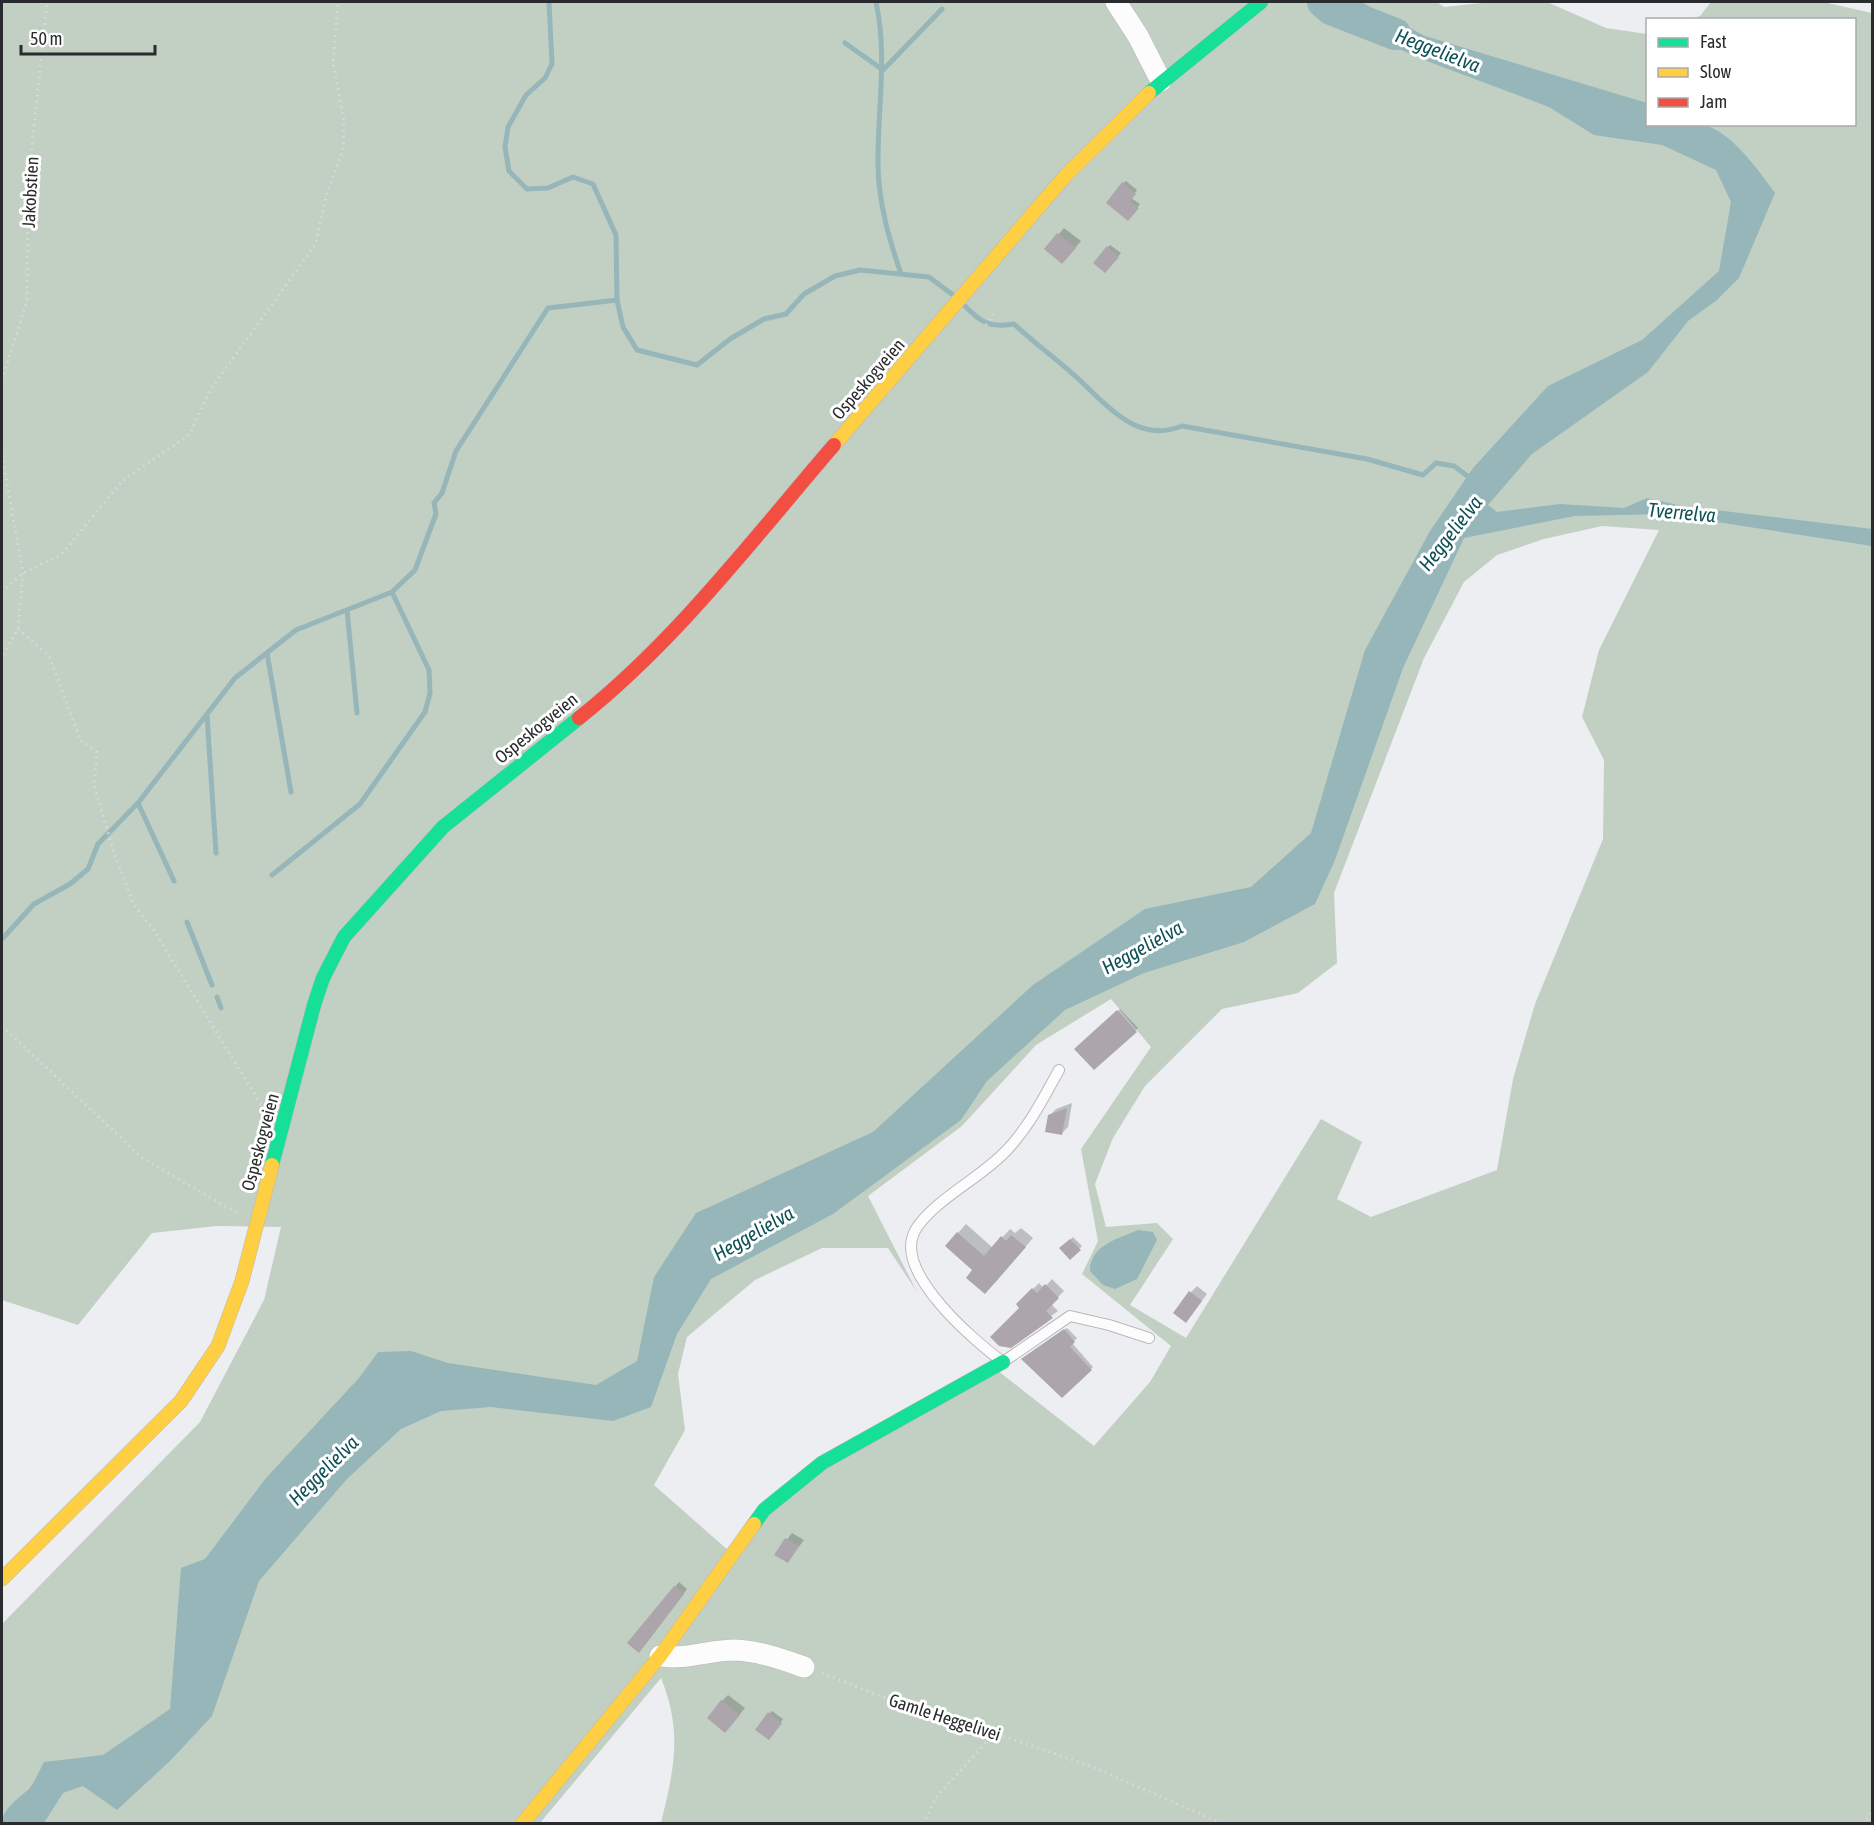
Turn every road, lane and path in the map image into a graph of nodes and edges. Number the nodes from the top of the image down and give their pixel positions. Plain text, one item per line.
1 (47, 2) edge
2 (339, 2) edge
3 (1116, 2) edge
4 (1261, 2) edge
5 (1161, 81) junction
6 (993, 314) dead end
7 (986, 325) dead end
8 (2, 380) edge
9 (2, 455) edge
10 (23, 573) junction
11 (2, 592) edge
12 (18, 629) junction
13 (2, 657) edge
14 (2, 1026) edge
15 (1059, 1070) dead end
16 (285, 1119) junction
17 (257, 1224) junction
18 (1149, 1338) dead end
19 (1003, 1362) junction
20 (2, 1579) edge
21 (660, 1656) junction
22 (804, 1667) joint
23 (995, 1733) junction
24 (1872, 1811) edge
25 (522, 1824) edge
26 (923, 1824) edge
27 (1223, 1824) edge
28 (1863, 1824) edge

1 - 8 path, Jakobstien
2 - 10 path
3 - 5 street
4 - 5 street, Ospeskogveien
5 - 16 street, Ospeskogveien
6 - 7 path
9 - 10 path
10 - 11 path
10 - 12 path
12 - 13 path
12 - 16 path
14 - 17 path
15 - 19 lane
16 - 17 street, Ospeskogveien
17 - 20 street, Ospeskogveien
18 - 19 lane
19 - 21 street
21 - 22 street
21 - 25 street
22 - 23 path, Gamle Heggelivei
23 - 26 path
23 - 27 path, Gamle Heggelivei
24 - 28 path

